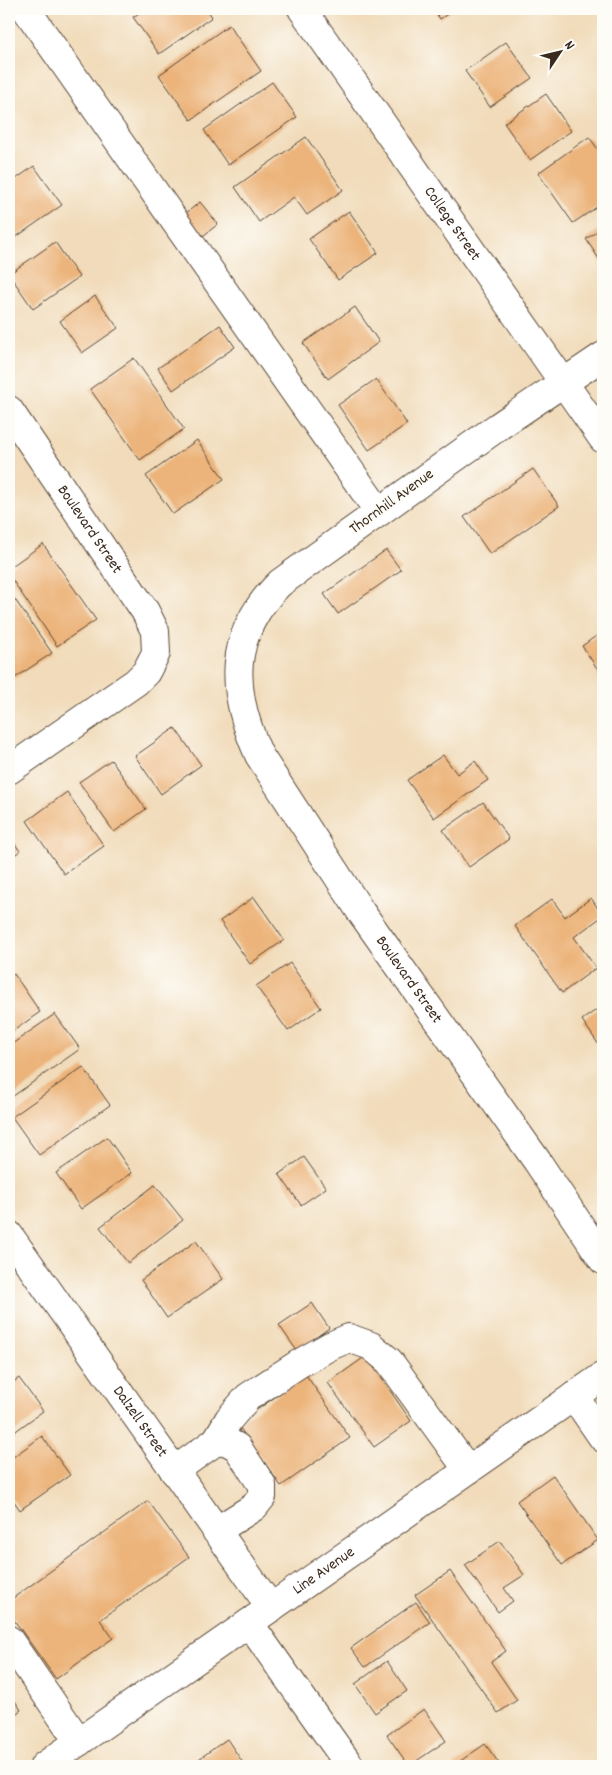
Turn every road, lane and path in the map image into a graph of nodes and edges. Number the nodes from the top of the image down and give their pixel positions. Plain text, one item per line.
1 (26, 9) edge
2 (302, 9) edge
3 (603, 356) edge
4 (563, 382) junction
5 (9, 410) edge
6 (603, 439) edge
7 (378, 512) junction
8 (239, 688) joint
9 (9, 770) edge
10 (9, 1235) edge
11 (603, 1260) edge
12 (603, 1376) edge
13 (574, 1396) junction
14 (603, 1438) edge
15 (216, 1441) junction
16 (468, 1470) junction
17 (174, 1471) junction
18 (216, 1531) junction
19 (271, 1608) junction
20 (249, 1623) junction
21 (9, 1640) edge
22 (79, 1742) junction
23 (44, 1766) edge
24 (350, 1766) edge

1 - 7 street
2 - 4 street, College Street
3 - 4 street, Thornhill Avenue
4 - 6 street, College Street
4 - 7 street, Thornhill Avenue
5 - 9 street, Boulevard Street
7 - 8 street, Thornhill Avenue
8 - 11 street, Boulevard Street
10 - 17 street, Dalzell Street
12 - 13 street, Line Avenue
13 - 14 street
13 - 16 street, Line Avenue
15 - 16 street
15 - 17 street
15 - 18 street
16 - 19 street, Line Avenue
17 - 18 street, Dalzell Street
18 - 19 street, Dalzell Street
19 - 20 street, Line Avenue
20 - 22 street, Line Avenue
20 - 24 street
21 - 22 street
22 - 23 street, Line Avenue

